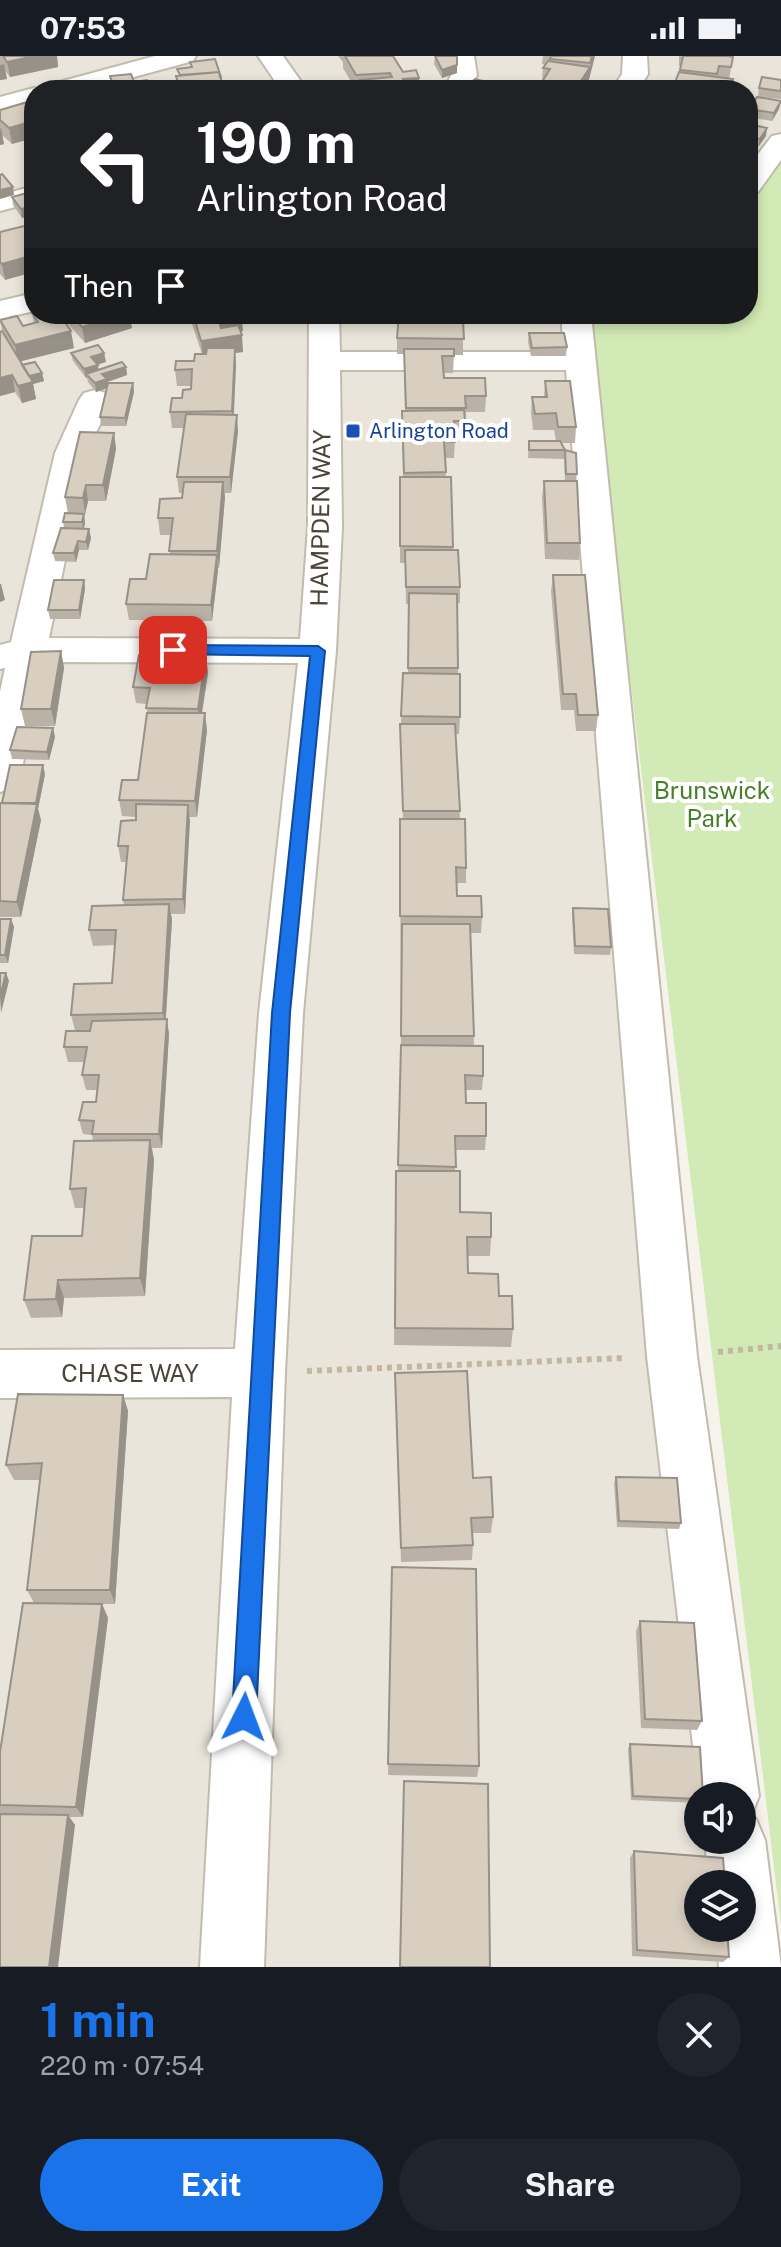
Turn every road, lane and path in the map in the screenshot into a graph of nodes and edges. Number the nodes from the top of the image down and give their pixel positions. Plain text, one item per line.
1 (184, 56) edge
2 (270, 56) edge
3 (462, 56) edge
4 (635, 56) edge
5 (88, 80) edge
6 (287, 80) edge
7 (462, 80) edge
8 (631, 80) edge
9 (24, 99) edge
10 (0, 105) edge
11 (781, 142) edge
12 (758, 173) edge
13 (24, 197) edge
14 (0, 203) edge
15 (24, 304) edge
16 (0, 310) edge
17 (324, 324) edge
18 (577, 324) edge
19 (322, 361) junction
20 (580, 361) junction
21 (95, 400) dead end
22 (44, 578) junction
23 (83, 578) edge
24 (318, 651) junction
25 (14, 654) edge
26 (0, 778) edge
27 (781, 1346) edge
28 (672, 1356) junction
29 (259, 1373) junction
30 (0, 1374) edge
31 (727, 1782) edge
32 (748, 1942) edge
33 (232, 1967) edge
34 (751, 1967) edge

1 - 5 street
2 - 6 street
3 - 7 street
4 - 8 street
9 - 10 street
11 - 12 street
13 - 14 street
15 - 16 street
17 - 19 street, HAMPDEN WAY
18 - 20 street
19 - 20 street
19 - 24 street, HAMPDEN WAY
20 - 28 street
21 - 22 street
22 - 23 street
22 - 25 street
24 - 25 street
24 - 29 street, HAMPDEN WAY
25 - 26 street
27 - 28 path
28 - 29 path
28 - 31 street
29 - 30 street, CHASE WAY
29 - 33 street, HAMPDEN WAY
32 - 34 street

